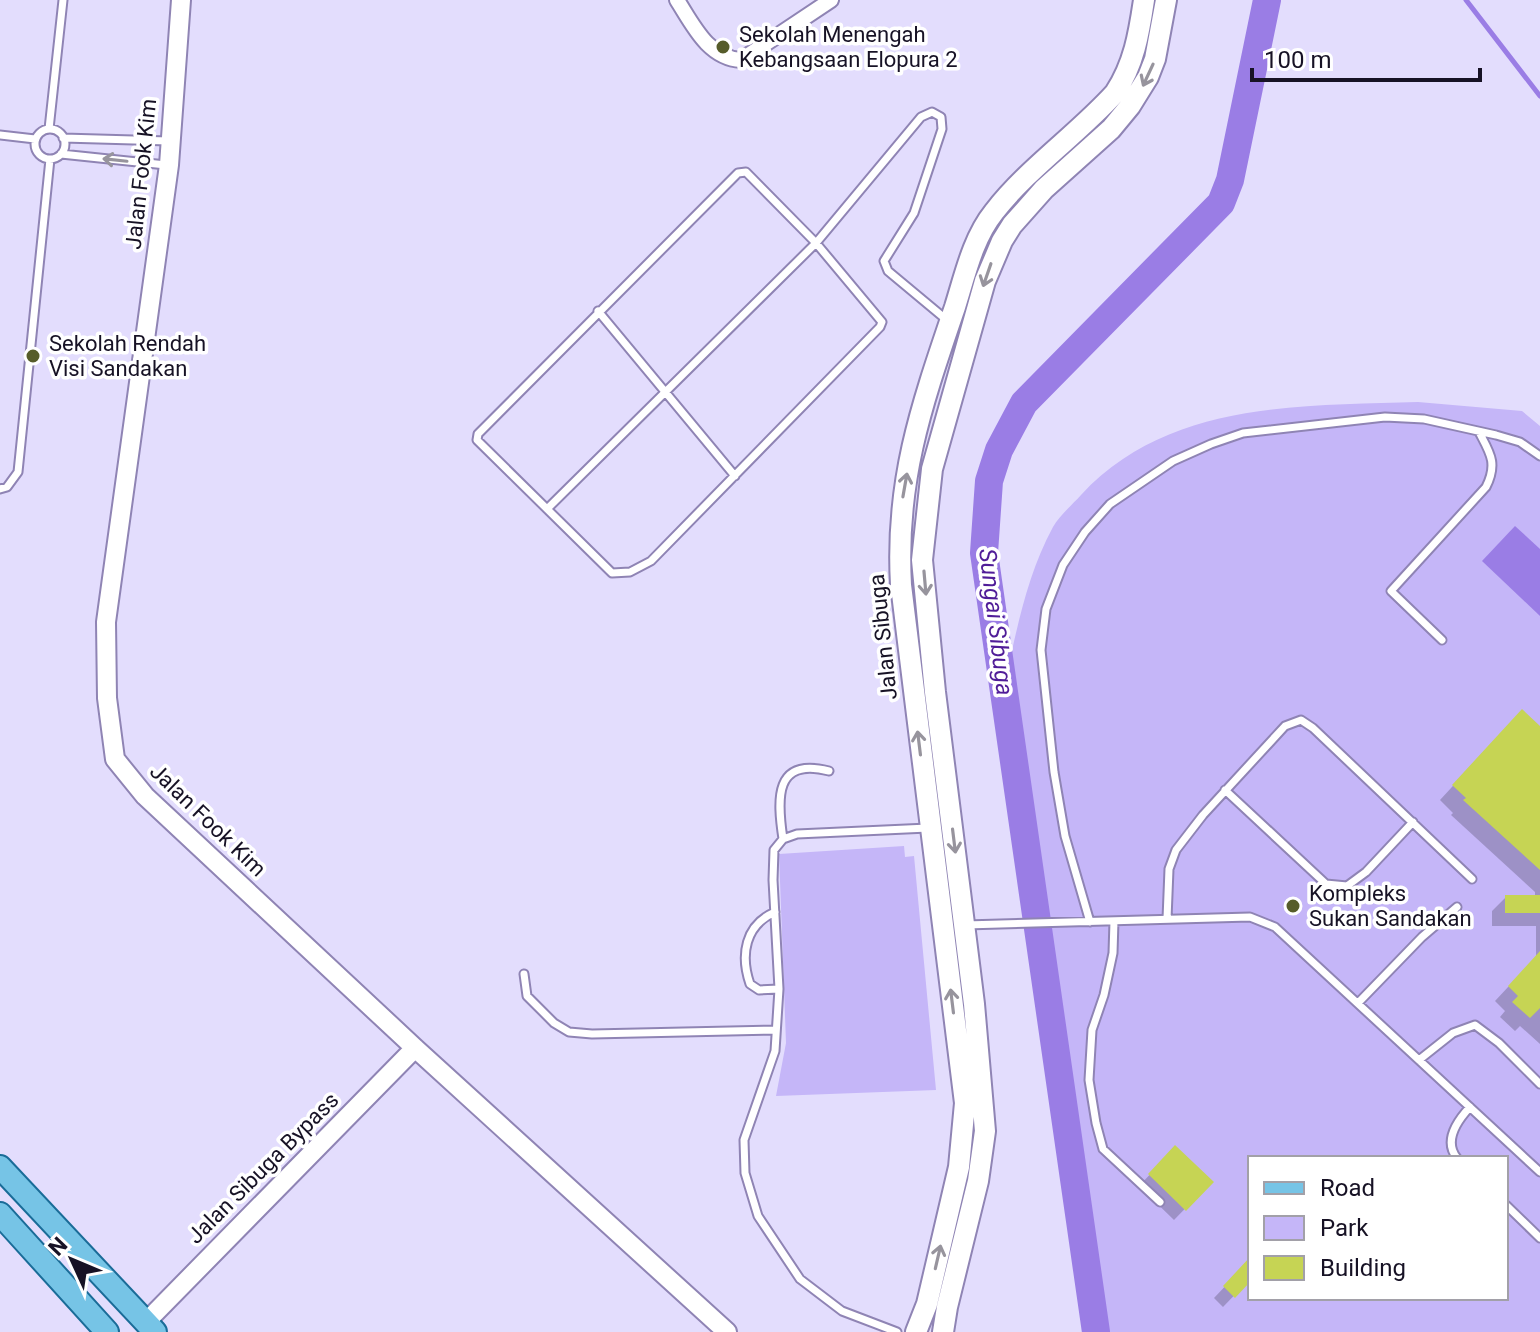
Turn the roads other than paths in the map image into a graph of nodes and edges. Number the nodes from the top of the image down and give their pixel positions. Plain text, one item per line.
1 (63, 0) edge
2 (181, 0) edge
3 (677, 0) edge
4 (831, 0) edge
5 (1144, 0) edge
6 (1166, 0) edge
7 (49, 129) junction
8 (0, 135) edge
9 (63, 138) junction
10 (35, 139) junction
11 (171, 141) junction
12 (61, 154) junction
13 (50, 159) junction
14 (169, 165) junction
15 (816, 243) junction
16 (598, 311) junction
17 (950, 322) junction
18 (665, 390) junction
19 (1479, 432) junction
20 (1540, 456) edge
21 (735, 476) junction
22 (0, 489) edge
23 (547, 509) junction
24 (1442, 640) dead end
25 (829, 771) dead end
26 (1225, 790) junction
27 (1413, 822) junction
28 (930, 828) junction
29 (783, 839) junction
30 (1472, 879) dead end
31 (1457, 907) dead end
32 (775, 912) junction
33 (1167, 919) junction
34 (1114, 921) junction
35 (1090, 922) junction
36 (964, 925) junction
37 (524, 974) dead end
38 (779, 989) junction
39 (1358, 1003) junction
40 (776, 1030) junction
41 (415, 1048) junction
42 (1419, 1060) junction
43 (1540, 1084) edge
44 (1470, 1107) junction
45 (1455, 1156) edge
46 (0, 1167) edge
47 (1540, 1172) edge
48 (1160, 1202) dead end
49 (1508, 1207) edge
50 (0, 1214) edge
51 (1540, 1238) edge
52 (150, 1327) edge
53 (105, 1331) edge
54 (727, 1332) edge
55 (897, 1332) edge
56 (916, 1332) edge
57 (943, 1332) edge

1 - 7 lane
2 - 11 street, Jalan Fook Kim
3 - 4 street
5 - 17 main road, Jalan Sibuga
6 -> 36 main road, Jalan Sibuga
7 - 9 lane
7 - 10 lane
8 - 10 lane
9 - 11 lane
9 - 12 lane
10 - 13 lane
11 - 14 street, Jalan Fook Kim
12 - 13 lane
14 -> 12 lane
13 - 22 lane
14 - 41 street, Jalan Fook Kim
15 - 16 lane
15 - 17 lane
15 - 18 lane
15 - 21 lane
16 - 18 lane
16 - 23 lane
28 -> 17 main road, Jalan Sibuga
18 - 21 lane
18 - 23 lane
19 - 20 lane
19 - 24 lane
19 - 35 lane
21 - 23 lane
25 - 29 lane
26 - 27 lane
26 - 27 lane
26 - 33 lane
27 - 30 lane
28 - 29 lane
56 -> 28 main road, Jalan Sibuga
29 - 32 lane
31 - 39 lane
32 - 38 lane
32 - 38 lane
33 - 34 lane
33 - 39 lane
34 - 35 lane
34 - 48 lane
35 - 36 lane
36 - 57 main road, Jalan Sibuga
37 - 40 lane
38 - 40 lane
39 - 42 lane
40 - 55 lane
41 - 52 street, Jalan Sibuga Bypass
41 - 54 street, Jalan Fook Kim
42 - 43 lane
42 - 44 lane
44 - 45 lane
44 - 47 lane
46 - 52 main road
49 - 51 lane
50 - 53 main road

